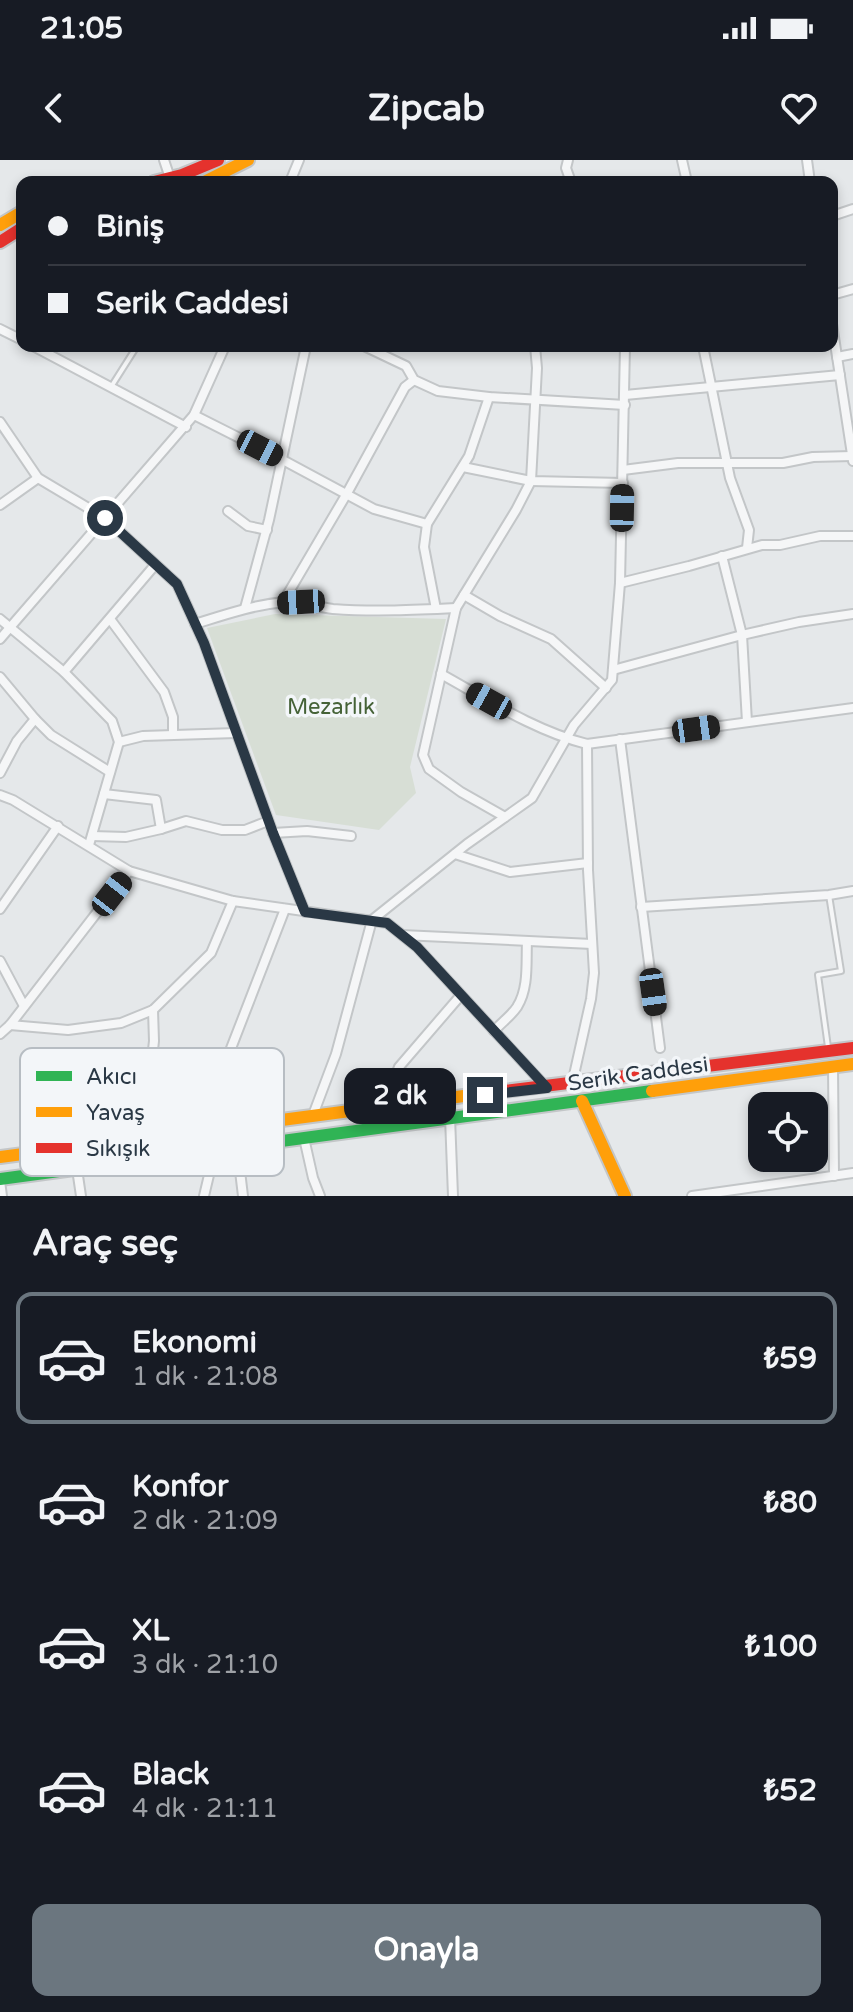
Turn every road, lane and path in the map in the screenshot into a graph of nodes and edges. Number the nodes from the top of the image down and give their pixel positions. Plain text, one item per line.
1 (218, 160) edge
2 (248, 160) edge
3 (175, 176) edge
4 (216, 176) edge
5 (44, 352) edge
6 (133, 352) edge
7 (222, 352) edge
8 (305, 352) edge
9 (377, 352) edge
10 (536, 352) edge
11 (625, 352) edge
12 (704, 352) edge
13 (836, 352) edge
14 (853, 354) edge
15 (837, 357) junction
16 (840, 375) junction
17 (414, 380) junction
18 (111, 387) junction
19 (711, 388) junction
20 (489, 397) junction
21 (536, 400) junction
22 (625, 400) junction
23 (194, 415) junction
24 (0, 422) edge
25 (186, 427) junction
26 (853, 458) edge
27 (281, 459) junction
28 (727, 463) junction
29 (463, 467) junction
30 (623, 470) junction
31 (38, 478) junction
32 (531, 481) junction
33 (623, 483) junction
34 (346, 495) junction
35 (0, 505) edge
36 (228, 511) dead end
37 (105, 518) junction
38 (427, 524) junction
39 (267, 530) junction
40 (853, 536) edge
41 (747, 548) junction
42 (722, 556) junction
43 (155, 565) junction
44 (620, 583) junction
45 (464, 595) junction
46 (283, 602) junction
47 (245, 608) junction
48 (456, 608) junction
49 (436, 609) junction
50 (853, 614) edge
51 (0, 619) edge
52 (110, 619) junction
53 (195, 624) junction
54 (10, 627) junction
55 (742, 635) junction
56 (0, 639) edge
57 (613, 670) junction
58 (64, 672) junction
59 (441, 674) junction
60 (0, 677) edge
61 (606, 688) junction
62 (853, 708) edge
63 (35, 719) junction
64 (747, 722) junction
65 (236, 733) junction
66 (173, 734) junction
67 (566, 739) junction
68 (620, 739) junction
69 (119, 742) junction
70 (587, 744) junction
71 (110, 772) junction
72 (0, 773) edge
73 (104, 794) junction
74 (0, 795) edge
75 (505, 817) junction
76 (268, 821) junction
77 (58, 826) junction
78 (161, 829) junction
79 (273, 833) junction
80 (351, 836) dead end
81 (90, 841) junction
82 (455, 854) junction
83 (588, 863) junction
84 (129, 871) junction
85 (853, 891) edge
86 (829, 895) junction
87 (233, 901) junction
88 (641, 907) junction
89 (0, 909) edge
90 (285, 909) junction
91 (305, 912) junction
92 (372, 920) junction
93 (402, 935) junction
94 (527, 941) junction
95 (592, 944) junction
96 (0, 961) edge
97 (461, 995) junction
98 (24, 1006) junction
99 (153, 1010) junction
100 (10, 1025) junction
101 (494, 1031) junction
102 (0, 1034) edge
103 (153, 1048) edge
104 (231, 1048) edge
105 (660, 1048) dead end
106 (853, 1048) edge
107 (828, 1052) junction
108 (853, 1064) edge
109 (833, 1067) junction
110 (572, 1084) junction
111 (547, 1088) junction
112 (582, 1101) junction
113 (392, 1106) junction
114 (313, 1115) junction
115 (450, 1117) junction
116 (284, 1119) edge
117 (304, 1137) junction
118 (284, 1140) edge
119 (20, 1154) edge
120 (0, 1157) edge
121 (853, 1173) edge
122 (24, 1176) edge
123 (78, 1176) edge
124 (209, 1176) edge
125 (241, 1176) edge
126 (834, 1176) junction
127 (0, 1180) edge
128 (2, 1196) edge
129 (81, 1196) edge
130 (204, 1196) edge
131 (243, 1196) edge
132 (320, 1196) edge
133 (453, 1196) edge
134 (625, 1196) edge
135 (692, 1196) edge

1 - 3 main road
2 - 4 main road
5 - 18 street
6 - 18 lane
7 - 23 street
8 - 27 street
9 - 17 street
10 - 21 street
11 - 22 street
12 - 19 street
13 - 15 street
14 - 15 street
15 - 16 street
16 - 19 street
16 - 26 street
17 - 20 street
17 - 34 street
18 - 25 street
19 - 22 street
19 - 28 street
20 - 21 street
20 - 29 street
21 - 22 street
21 - 32 street
22 - 30 street
23 - 25 street
23 - 27 street
24 - 31 street
25 - 37 street
26 - 28 street
27 - 34 street
27 - 39 street
28 - 30 street
28 - 41 street
29 - 32 street
29 - 38 street
30 - 33 street
31 - 35 street
31 - 37 street
32 - 33 street
32 - 45 street
33 - 44 street
34 - 38 street
34 - 46 street
36 - 39 street
37 - 43 street
37 - 54 street
38 - 49 street
39 - 47 street
40 - 41 street
41 - 42 street
42 - 44 street
42 - 55 street
43 - 52 street
43 - 53 street
44 - 57 street
45 - 48 street
45 - 61 street
46 - 47 street
46 - 49 street
47 - 53 street
48 - 49 street
48 - 59 street
50 - 55 street
51 - 54 street
52 - 58 street
52 - 66 street
53 - 65 street
54 - 56 street
54 - 58 street
55 - 57 street
55 - 64 street
57 - 61 street
58 - 69 street
59 - 67 street
59 - 75 street
60 - 63 street
61 - 67 street
62 - 64 street
63 - 71 street
63 - 72 street
64 - 68 street
65 - 66 street
65 - 76 street
66 - 69 street
67 - 70 street
67 - 75 street
68 - 70 street
68 - 88 street
69 - 71 street
70 - 83 street
71 - 73 street
73 - 78 street
73 - 81 street
74 - 77 street
75 - 82 street
76 - 78 street
76 - 79 street
77 - 81 street
77 - 89 street
78 - 81 street
79 - 80 street
79 - 91 street
81 - 84 street
82 - 83 street
82 - 92 street
83 - 95 street
84 - 87 street
84 - 98 street
85 - 86 street
86 - 88 street
86 - 107 lane
87 - 90 street
87 - 99 street
88 - 105 street
90 - 91 street
90 - 104 street
91 - 92 street
92 - 93 street
92 - 114 street
93 - 94 street
93 - 97 street
94 - 95 street
94 - 101 street
95 - 110 street
96 - 98 street
97 - 101 street
97 - 113 street
98 - 100 street
99 - 100 street
99 - 103 street
100 - 102 street
101 - 111 street
106 - 107 main road, Serik Caddesi
107 - 110 main road, Serik Caddesi
108 - 109 main road, Serik Caddesi
109 - 112 main road, Serik Caddesi
109 - 126 street
110 - 111 main road, Serik Caddesi
111 - 113 main road, Serik Caddesi
112 - 115 main road, Serik Caddesi
112 - 134 main road
113 - 114 main road, Serik Caddesi
114 - 116 main road, Serik Caddesi
115 - 117 main road, Serik Caddesi
115 - 133 street
117 - 118 main road, Serik Caddesi
117 - 132 street
119 - 120 main road, Serik Caddesi
121 - 126 street
122 - 127 main road, Serik Caddesi
123 - 129 street
124 - 130 street
125 - 131 street
126 - 135 street
127 - 128 street

